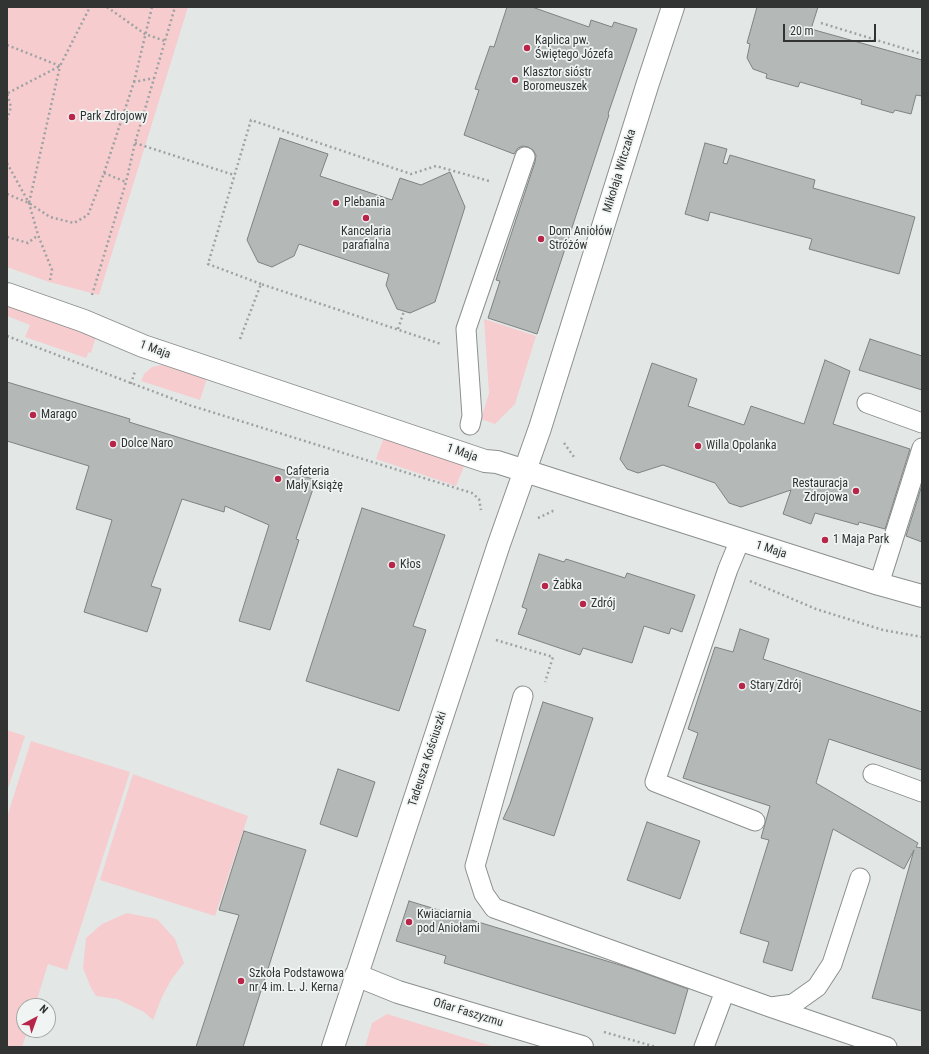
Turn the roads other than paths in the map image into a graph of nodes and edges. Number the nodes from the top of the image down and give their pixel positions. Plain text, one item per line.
1 (673, 7) edge
2 (525, 157) dead end
3 (7, 294) edge
4 (868, 403) dead end
5 (922, 423) edge
6 (470, 425) dead end
7 (922, 448) edge
8 (525, 472) junction
9 (740, 540) junction
10 (879, 584) junction
11 (922, 596) edge
12 (523, 696) dead end
13 (873, 774) dead end
14 (922, 792) edge
15 (755, 821) dead end
16 (860, 878) dead end
17 (356, 975) junction
18 (725, 991) junction
19 (770, 1007) junction
20 (333, 1047) edge
21 (582, 1047) edge
22 (704, 1047) edge
23 (888, 1047) edge

1 - 8 street, Mikołaja Witczaka
2 - 6 lane
3 - 8 street, 1 Maja
4 - 5 lane
7 - 10 lane
8 - 9 street, 1 Maja
8 - 17 street, Tadeusza Kościuszki
9 - 10 street, 1 Maja
9 - 15 lane
10 - 11 street, 1 Maja
12 - 18 lane
13 - 14 lane
16 - 19 lane
17 - 20 street, Tadeusza Kościuszki
17 - 21 street, Ofiar Faszyzmu
18 - 19 lane
18 - 22 lane
19 - 23 lane

